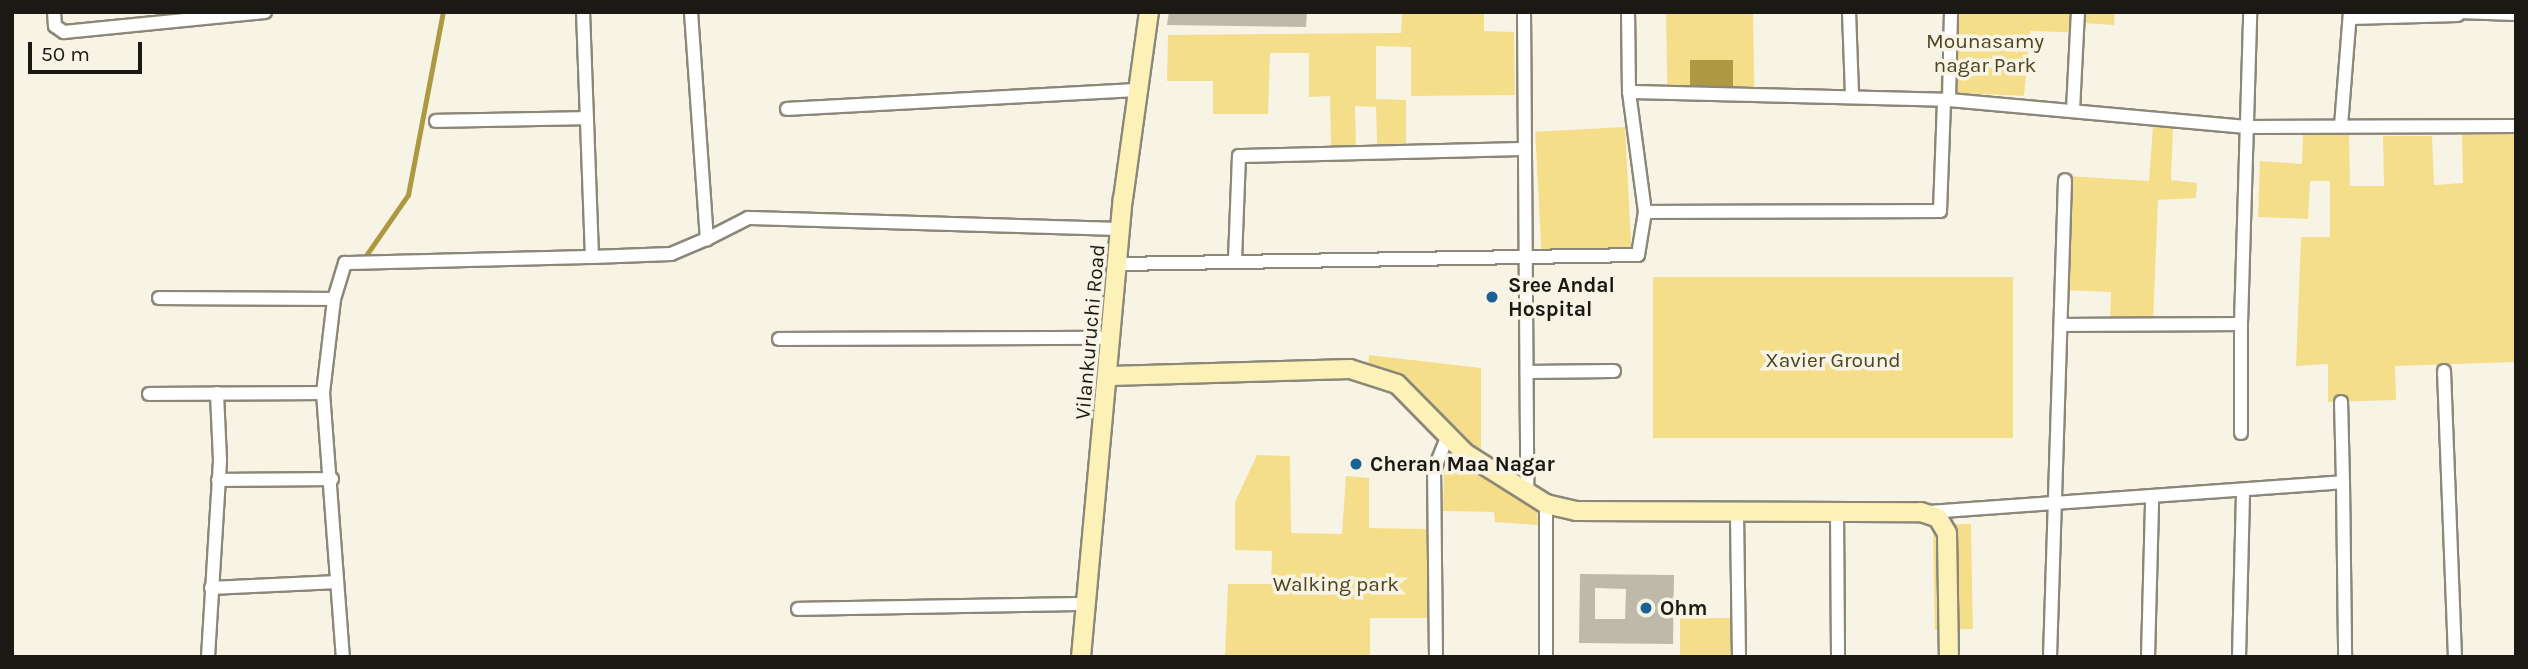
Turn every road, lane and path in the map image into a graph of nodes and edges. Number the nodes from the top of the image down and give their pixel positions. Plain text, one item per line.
1 (54, 12) edge
2 (150, 12) edge
3 (265, 12) edge
4 (583, 12) edge
5 (691, 12) edge
6 (1149, 12) edge
7 (1524, 12) edge
8 (1628, 12) edge
9 (1849, 12) edge
10 (1951, 12) edge
11 (2078, 12) edge
12 (2250, 12) edge
13 (2458, 13) edge
14 (2516, 14) edge
15 (2350, 15) edge
16 (151, 26) junction
17 (1139, 90) junction
18 (1629, 92) junction
19 (1852, 95) junction
20 (1947, 100) junction
21 (787, 109) dead end
22 (2073, 110) junction
23 (587, 118) junction
24 (436, 121) dead end
25 (2341, 126) junction
26 (2244, 127) junction
27 (2516, 127) edge
28 (1525, 149) junction
29 (2065, 180) dead end
30 (1645, 212) junction
31 (1122, 229) junction
32 (707, 239) junction
33 (592, 257) junction
34 (1236, 260) junction
35 (1528, 261) junction
36 (1119, 264) junction
37 (159, 298) dead end
38 (334, 299) junction
39 (2241, 324) junction
40 (2061, 325) junction
41 (1113, 338) junction
42 (779, 339) dead end
43 (1614, 371) dead end
44 (2444, 371) dead end
45 (1528, 372) junction
46 (1110, 376) junction
47 (217, 393) junction
48 (323, 393) junction
49 (149, 394) dead end
50 (2341, 402) dead end
51 (2241, 433) dead end
52 (1447, 438) junction
53 (218, 480) junction
54 (332, 480) junction
55 (2343, 482) junction
56 (1527, 492) junction
57 (2243, 493) junction
58 (2152, 499) junction
59 (1546, 504) junction
60 (2054, 505) junction
61 (1837, 512) junction
62 (1922, 512) junction
63 (1737, 514) junction
64 (337, 582) junction
65 (211, 588) junction
66 (1087, 604) junction
67 (798, 609) dead end
68 (208, 657) edge
69 (343, 657) edge
70 (1081, 657) edge
71 (1436, 657) edge
72 (1546, 657) edge
73 (1739, 657) edge
74 (1838, 657) edge
75 (1949, 657) edge
76 (2050, 657) edge
77 (2148, 657) edge
78 (2239, 657) edge
79 (2346, 657) edge
80 (2455, 657) edge

1 - 16 street
2 - 16 street
3 - 16 street
4 - 23 street
5 - 32 street
6 - 17 street, Vilankuruchi Road
7 - 28 street
8 - 18 street
9 - 19 street
10 - 20 street
11 - 22 street
12 - 26 street
13 - 14 street
13 - 15 street
15 - 25 street
17 - 21 street
17 - 31 street, Vilankuruchi Road
18 - 19 street
18 - 30 street
19 - 20 street
20 - 22 street
20 - 30 street
22 - 26 street
23 - 24 street
23 - 33 street
25 - 26 street
25 - 27 street
26 - 39 street
28 - 34 street
28 - 35 street
29 - 40 street
30 - 35 street
31 - 32 street
31 - 36 street, Vilankuruchi Road
32 - 33 street
33 - 38 street
34 - 35 street
34 - 36 street
35 - 45 street
36 - 41 street, Vilankuruchi Road
37 - 38 street
38 - 48 street
39 - 40 street
39 - 51 street
40 - 60 street
41 - 42 street
41 - 46 street, Vilankuruchi Road
43 - 45 street
44 - 80 street
45 - 56 street
46 - 52 street
46 - 66 street, Vilankuruchi Road
47 - 48 street
47 - 49 street
47 - 53 street
48 - 54 street
50 - 55 street
52 - 56 street
52 - 71 street
53 - 54 street
53 - 65 street
54 - 64 street
55 - 57 street
55 - 79 street
56 - 59 street
57 - 58 street
57 - 78 street
58 - 60 street
58 - 77 street
59 - 63 street
59 - 72 street
60 - 62 street
60 - 76 street
61 - 62 street
61 - 63 street
61 - 74 street
62 - 75 street
63 - 73 street
64 - 65 street
64 - 69 street
65 - 68 street
66 - 67 street
66 - 70 street, Vilankuruchi Road

